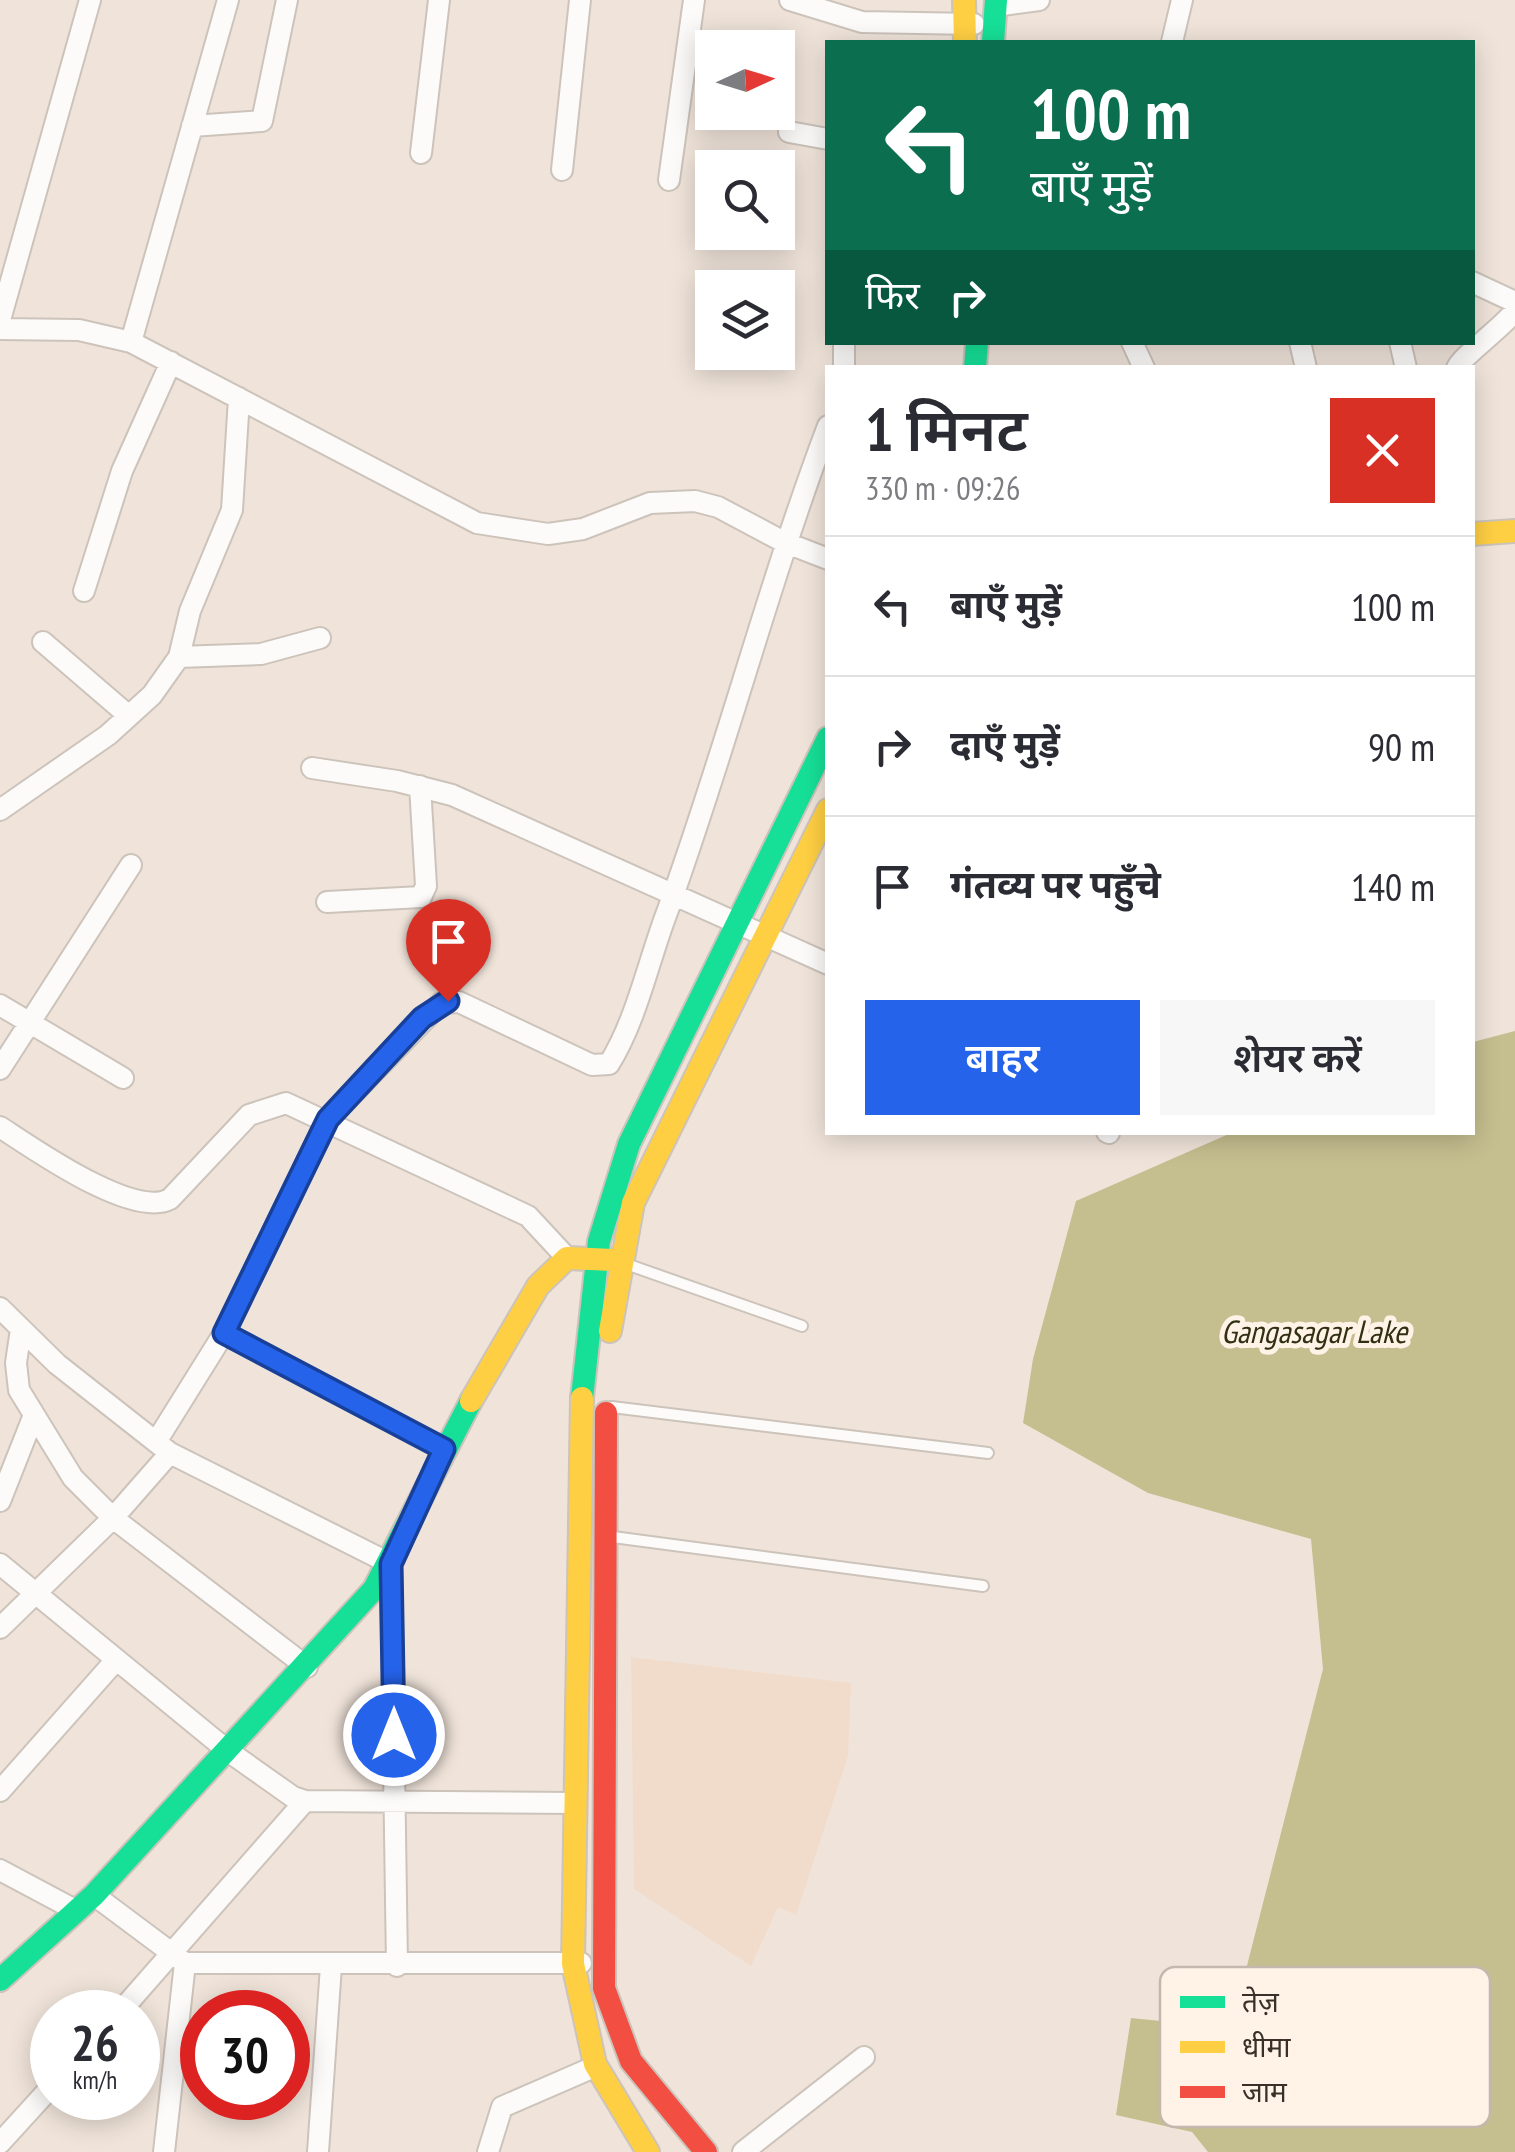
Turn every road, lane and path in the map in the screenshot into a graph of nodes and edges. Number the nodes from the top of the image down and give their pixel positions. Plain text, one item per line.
1 (90, 0) edge
2 (228, 0) edge
3 (287, 0) edge
4 (439, 0) edge
5 (580, 0) edge
6 (694, 0) edge
7 (790, 0) edge
8 (964, 0) edge
9 (1039, 0) edge
10 (1182, 0) edge
11 (994, 18) edge
12 (964, 34) edge
13 (1172, 40) edge
14 (192, 126) junction
15 (789, 132) dead end
16 (825, 138) edge
17 (420, 153) dead end
18 (562, 170) dead end
19 (669, 180) dead end
20 (1475, 283) edge
21 (1515, 302) edge
22 (1515, 311) edge
23 (0, 320) edge
24 (0, 329) edge
25 (131, 342) junction
26 (171, 362) junction
27 (1458, 365) edge
28 (239, 398) junction
29 (825, 434) edge
30 (1515, 531) edge
31 (1475, 534) edge
32 (784, 542) junction
33 (825, 558) edge
34 (84, 591) dead end
35 (320, 638) dead end
36 (42, 642) dead end
37 (178, 657) junction
38 (129, 716) junction
39 (825, 744) edge
40 (312, 768) dead end
41 (420, 786) junction
42 (0, 810) edge
43 (825, 816) edge
44 (130, 864) dead end
45 (672, 897) junction
46 (327, 902) dead end
47 (737, 925) junction
48 (764, 936) junction
49 (825, 963) edge
50 (0, 1005) edge
51 (30, 1024) junction
52 (0, 1070) edge
53 (123, 1078) dead end
54 (328, 1119) junction
55 (0, 1126) edge
56 (568, 1258) junction
57 (607, 1259) junction
58 (0, 1308) edge
59 (802, 1326) dead end
60 (21, 1329) junction
61 (224, 1333) junction
62 (606, 1406) junction
63 (34, 1415) junction
64 (163, 1447) junction
65 (444, 1449) junction
66 (988, 1453) dead end
67 (0, 1501) edge
68 (113, 1518) junction
69 (608, 1536) junction
70 (0, 1564) edge
71 (391, 1564) junction
72 (984, 1586) dead end
73 (35, 1594) junction
74 (0, 1628) edge
75 (116, 1660) junction
76 (307, 1667) junction
77 (228, 1751) junction
78 (0, 1791) edge
79 (305, 1801) junction
80 (393, 1802) junction
81 (576, 1803) junction
82 (0, 1870) edge
83 (85, 1903) junction
84 (178, 1960) junction
85 (603, 1962) junction
86 (574, 1964) junction
87 (332, 1966) junction
88 (397, 1966) junction
89 (0, 1980) edge
90 (145, 1990) edge
91 (864, 2057) dead end
92 (594, 2068) junction
93 (30, 2110) edge
94 (0, 2143) edge
95 (164, 2152) edge
96 (318, 2152) edge
97 (488, 2152) edge
98 (648, 2152) edge
99 (706, 2152) edge
100 (743, 2152) edge

1 - 23 street
2 - 14 street
3 - 14 street
4 - 17 street
5 - 18 street
6 - 19 street
7 - 12 street
8 - 12 main road
9 - 11 street
10 - 13 street
11 - 12 street
14 - 25 street
15 - 16 street
20 - 21 street
22 - 27 street
24 - 25 street
25 - 26 street
26 - 28 street
26 - 34 street
28 - 32 street
28 - 37 street
29 - 32 street
30 - 31 main road
32 - 33 street
32 - 45 street
35 - 37 street
36 - 38 street
37 - 38 street
38 - 42 street
39 - 47 main road
40 - 41 street
41 - 45 street
41 - 46 street
43 - 48 main road
44 - 51 street
45 - 47 street
45 - 54 street
47 - 48 street
47 - 57 main road
48 - 49 street
48 - 57 main road
50 - 51 street
51 - 52 street
51 - 53 street
54 - 55 street
54 - 56 street
54 - 61 street
56 - 57 main road
56 - 65 main road
57 - 59 lane
57 - 62 main road
57 - 81 main road
58 - 60 street
60 - 63 street
60 - 64 street
61 - 64 street
61 - 65 street
62 - 66 lane
62 - 69 main road
63 - 67 street
63 - 68 street
64 - 68 street
64 - 71 street
65 - 71 main road
68 - 73 street
68 - 76 street
69 - 72 lane
69 - 85 main road
70 - 73 street
71 - 76 main road
71 - 80 street
73 - 74 street
73 - 75 street
75 - 77 street
75 - 78 street
76 - 77 main road
77 - 79 street
77 - 83 main road
79 - 80 street
79 - 84 street
80 - 81 street
80 - 88 street
81 - 86 main road
82 - 83 street
83 - 84 street
83 - 89 main road
84 - 87 street
84 - 90 street
84 - 95 street
85 - 86 street
85 - 99 main road
86 - 88 street
86 - 92 main road
87 - 88 street
87 - 96 street
91 - 100 street
92 - 97 street
92 - 98 main road
93 - 94 street

